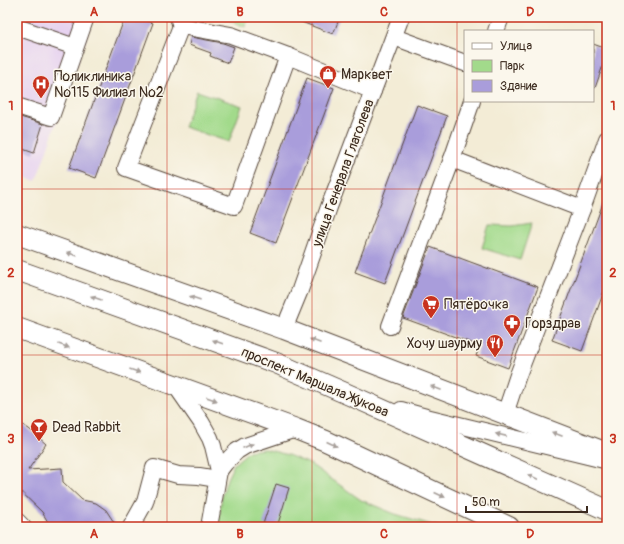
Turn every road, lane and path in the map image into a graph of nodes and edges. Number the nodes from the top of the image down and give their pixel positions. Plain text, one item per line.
1 (86, 17) edge
2 (401, 17) edge
3 (501, 17) edge
4 (180, 21) edge
5 (17, 27) edge
6 (496, 30) edge
7 (394, 37) junction
8 (75, 47) junction
9 (288, 56) junction
10 (464, 63) edge
11 (373, 91) junction
12 (472, 102) edge
13 (17, 106) edge
14 (607, 139) edge
15 (452, 159) junction
16 (582, 209) junction
17 (17, 234) edge
18 (17, 270) edge
19 (390, 326) dead end
20 (284, 329) junction
21 (21, 331) edge
22 (176, 386) junction
23 (345, 393) junction
24 (505, 414) junction
25 (296, 429) junction
26 (607, 452) edge
27 (607, 461) edge
28 (218, 475) junction
29 (607, 510) edge
30 (17, 521) edge
31 (23, 527) edge
32 (131, 527) edge
33 (209, 527) edge
34 (509, 527) edge

1 - 8 street
2 - 7 street, улица Генерала Глаголева
3 - 6 street
4 - 9 street
4 - 9 street
5 - 8 street
7 - 10 street
7 - 11 street, улица Генерала Глаголева
8 - 13 street
9 - 11 street
11 - 20 street, улица Генерала Глаголева
12 - 15 street
14 - 16 street
15 - 16 street
15 - 19 street
16 - 24 street
20 -> 17 main road
23 -> 18 main road, проспект Маршала Жукова
24 -> 20 main road
21 -> 22 main road
22 -> 25 main road
22 - 28 street
27 -> 23 street
29 -> 23 main road, проспект Маршала Жукова
26 -> 24 main road
28 -> 25 street
25 -> 34 main road
28 - 32 street
28 - 33 street
30 - 31 street

